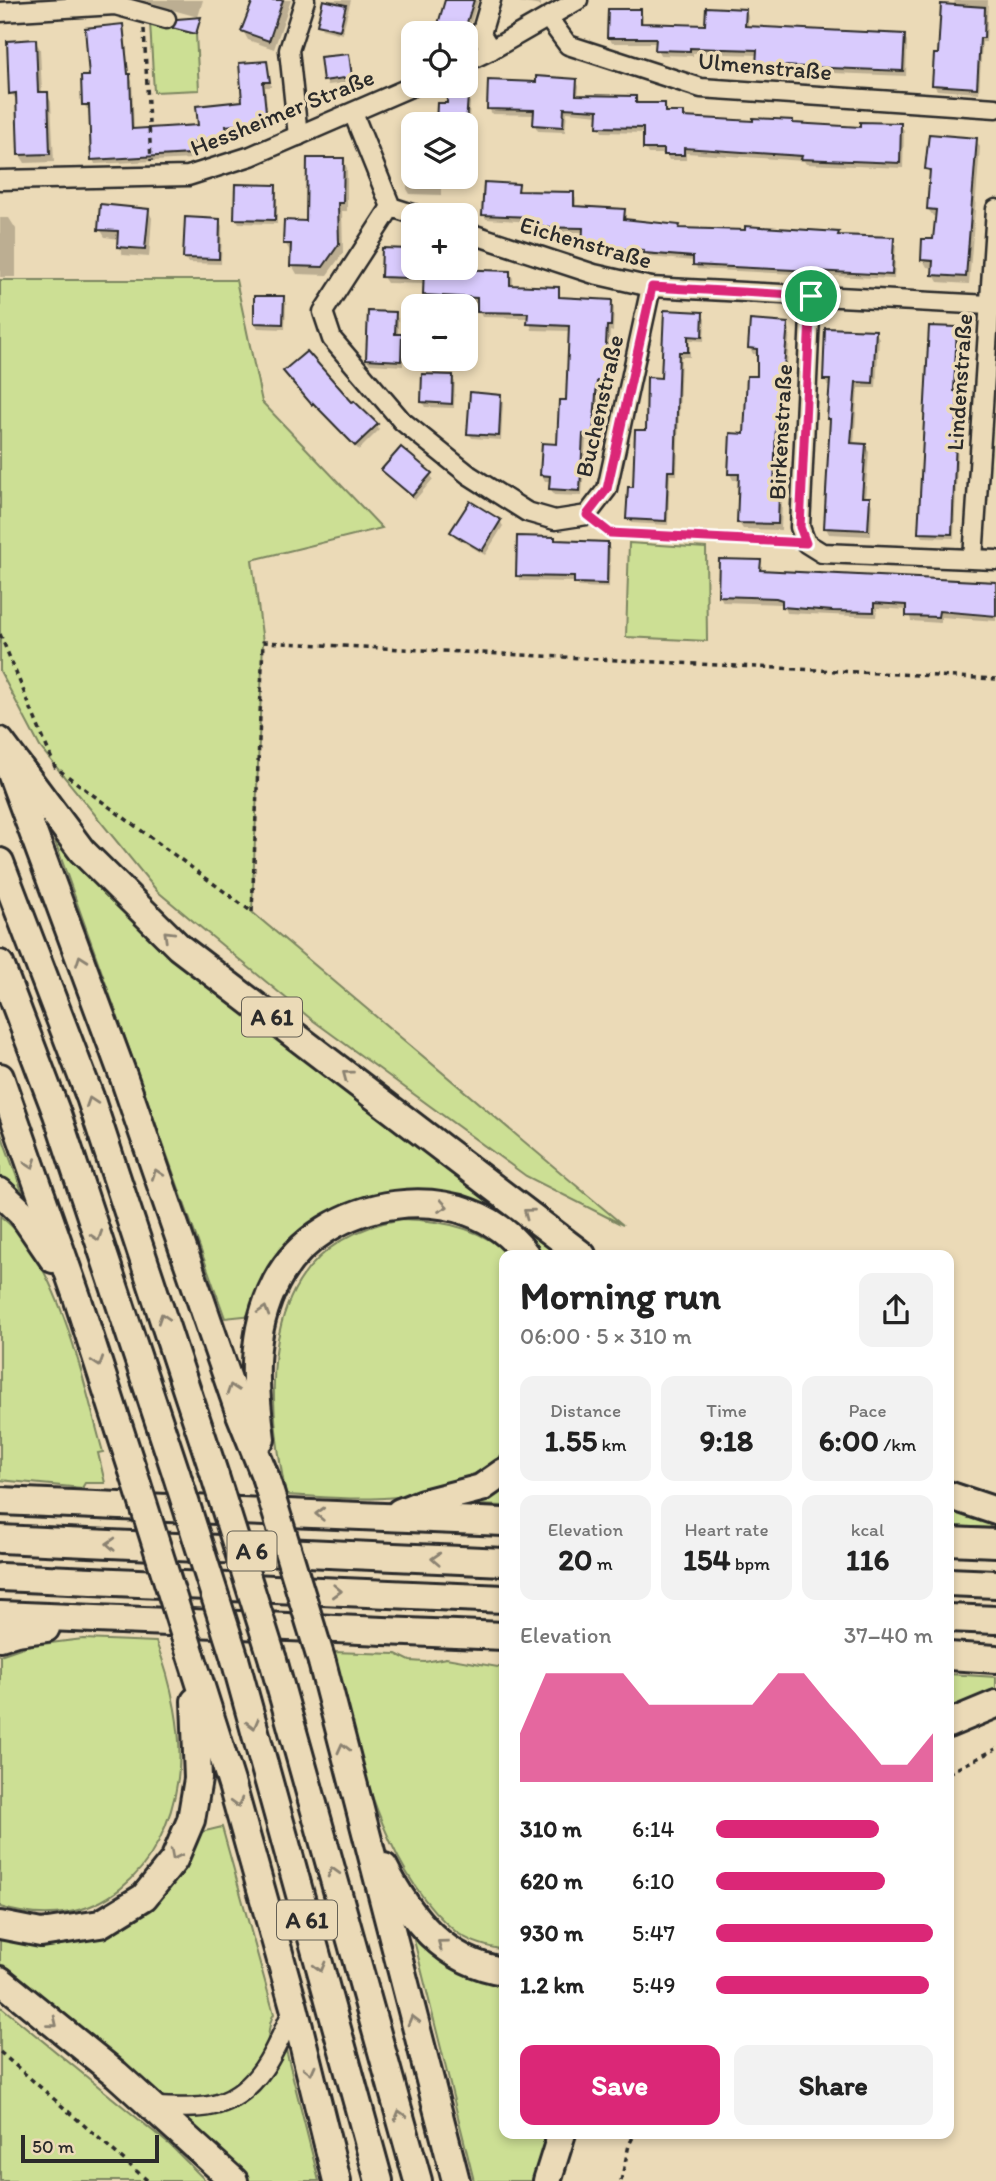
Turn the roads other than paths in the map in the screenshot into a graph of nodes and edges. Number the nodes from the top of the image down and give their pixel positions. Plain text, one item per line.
1 (305, 0) edge
2 (491, 0) edge
3 (578, 0) edge
4 (0, 12) edge
5 (548, 18) junction
6 (166, 19) dead end
7 (491, 50) junction
8 (478, 56) edge
9 (401, 91) edge
10 (996, 108) edge
11 (353, 113) junction
12 (298, 136) junction
13 (0, 180) edge
14 (391, 207) junction
15 (996, 209) edge
16 (401, 210) edge
17 (478, 236) edge
18 (652, 287) junction
19 (811, 296) junction
20 (989, 305) junction
21 (973, 559) junction
22 (996, 560) edge
23 (0, 743) edge
24 (0, 862) edge
25 (0, 964) edge
26 (0, 1077) edge
27 (0, 1192) edge
28 (522, 1250) edge
29 (575, 1250) edge
30 (77, 1297) junction
31 (499, 1475) edge
32 (265, 1476) junction
33 (954, 1497) edge
34 (2, 1501) edge
35 (996, 1511) edge
36 (389, 1517) junction
37 (499, 1522) edge
38 (0, 1539) edge
39 (954, 1541) edge
40 (996, 1543) edge
41 (499, 1562) edge
42 (0, 1577) edge
43 (954, 1582) edge
44 (996, 1584) edge
45 (499, 1599) edge
46 (0, 1615) edge
47 (83, 1618) junction
48 (954, 1618) edge
49 (996, 1620) edge
50 (452, 1634) junction
51 (499, 1636) edge
52 (0, 1637) edge
53 (499, 1646) edge
54 (954, 1656) edge
55 (996, 1659) edge
56 (193, 1661) junction
57 (996, 1704) edge
58 (954, 1722) edge
59 (359, 1815) junction
60 (0, 1925) edge
61 (499, 1970) edge
62 (0, 1980) edge
63 (294, 2007) junction
64 (152, 2107) junction
65 (560, 2139) edge
66 (234, 2181) edge
67 (337, 2181) edge
68 (380, 2181) edge
69 (418, 2181) edge
70 (456, 2181) edge
71 (547, 2181) edge

1 - 12 street
2 - 7 street
3 - 5 street
4 - 6 street
5 - 7 street
5 - 10 street, Ulmenstraße
7 - 8 street
9 - 11 street, Hessheimer Straße
11 - 12 street, Hessheimer Straße
11 - 14 street
12 - 13 street, Hessheimer Straße
14 - 16 street
14 - 18 street, Buchenstraße
15 - 20 street, Lindenstraße
17 - 18 street, Eichenstraße
18 - 19 street, Eichenstraße
19 - 20 street, Eichenstraße
19 - 21 street, Birkenstraße
20 - 21 street, Lindenstraße
21 - 22 street
29 -> 23 highway, A 61
32 -> 23 highway, A 61
69 -> 24 highway, A 61, bridge
25 -> 68 highway, A 61, bridge
26 -> 30 highway
27 - 30 highway
32 -> 28 highway
30 -> 56 highway, bridge
31 - 36 highway
59 -> 32 highway, bridge
33 - 35 highway
36 -> 34 highway
36 - 37 highway
41 -> 38 highway, A 6
39 - 40 highway
42 -> 45 highway, A 6
43 - 44 highway
46 - 47 highway
47 - 50 highway
47 - 52 highway
48 - 49 highway
50 - 51 highway
50 - 53 highway
54 - 55 highway
56 -> 60 highway
56 -> 63 highway, A 61
57 - 58 highway
61 -> 59 highway
70 -> 59 highway
62 -> 64 highway
63 - 64 street
63 -> 67 highway, A 61
64 - 66 highway
65 - 71 highway

